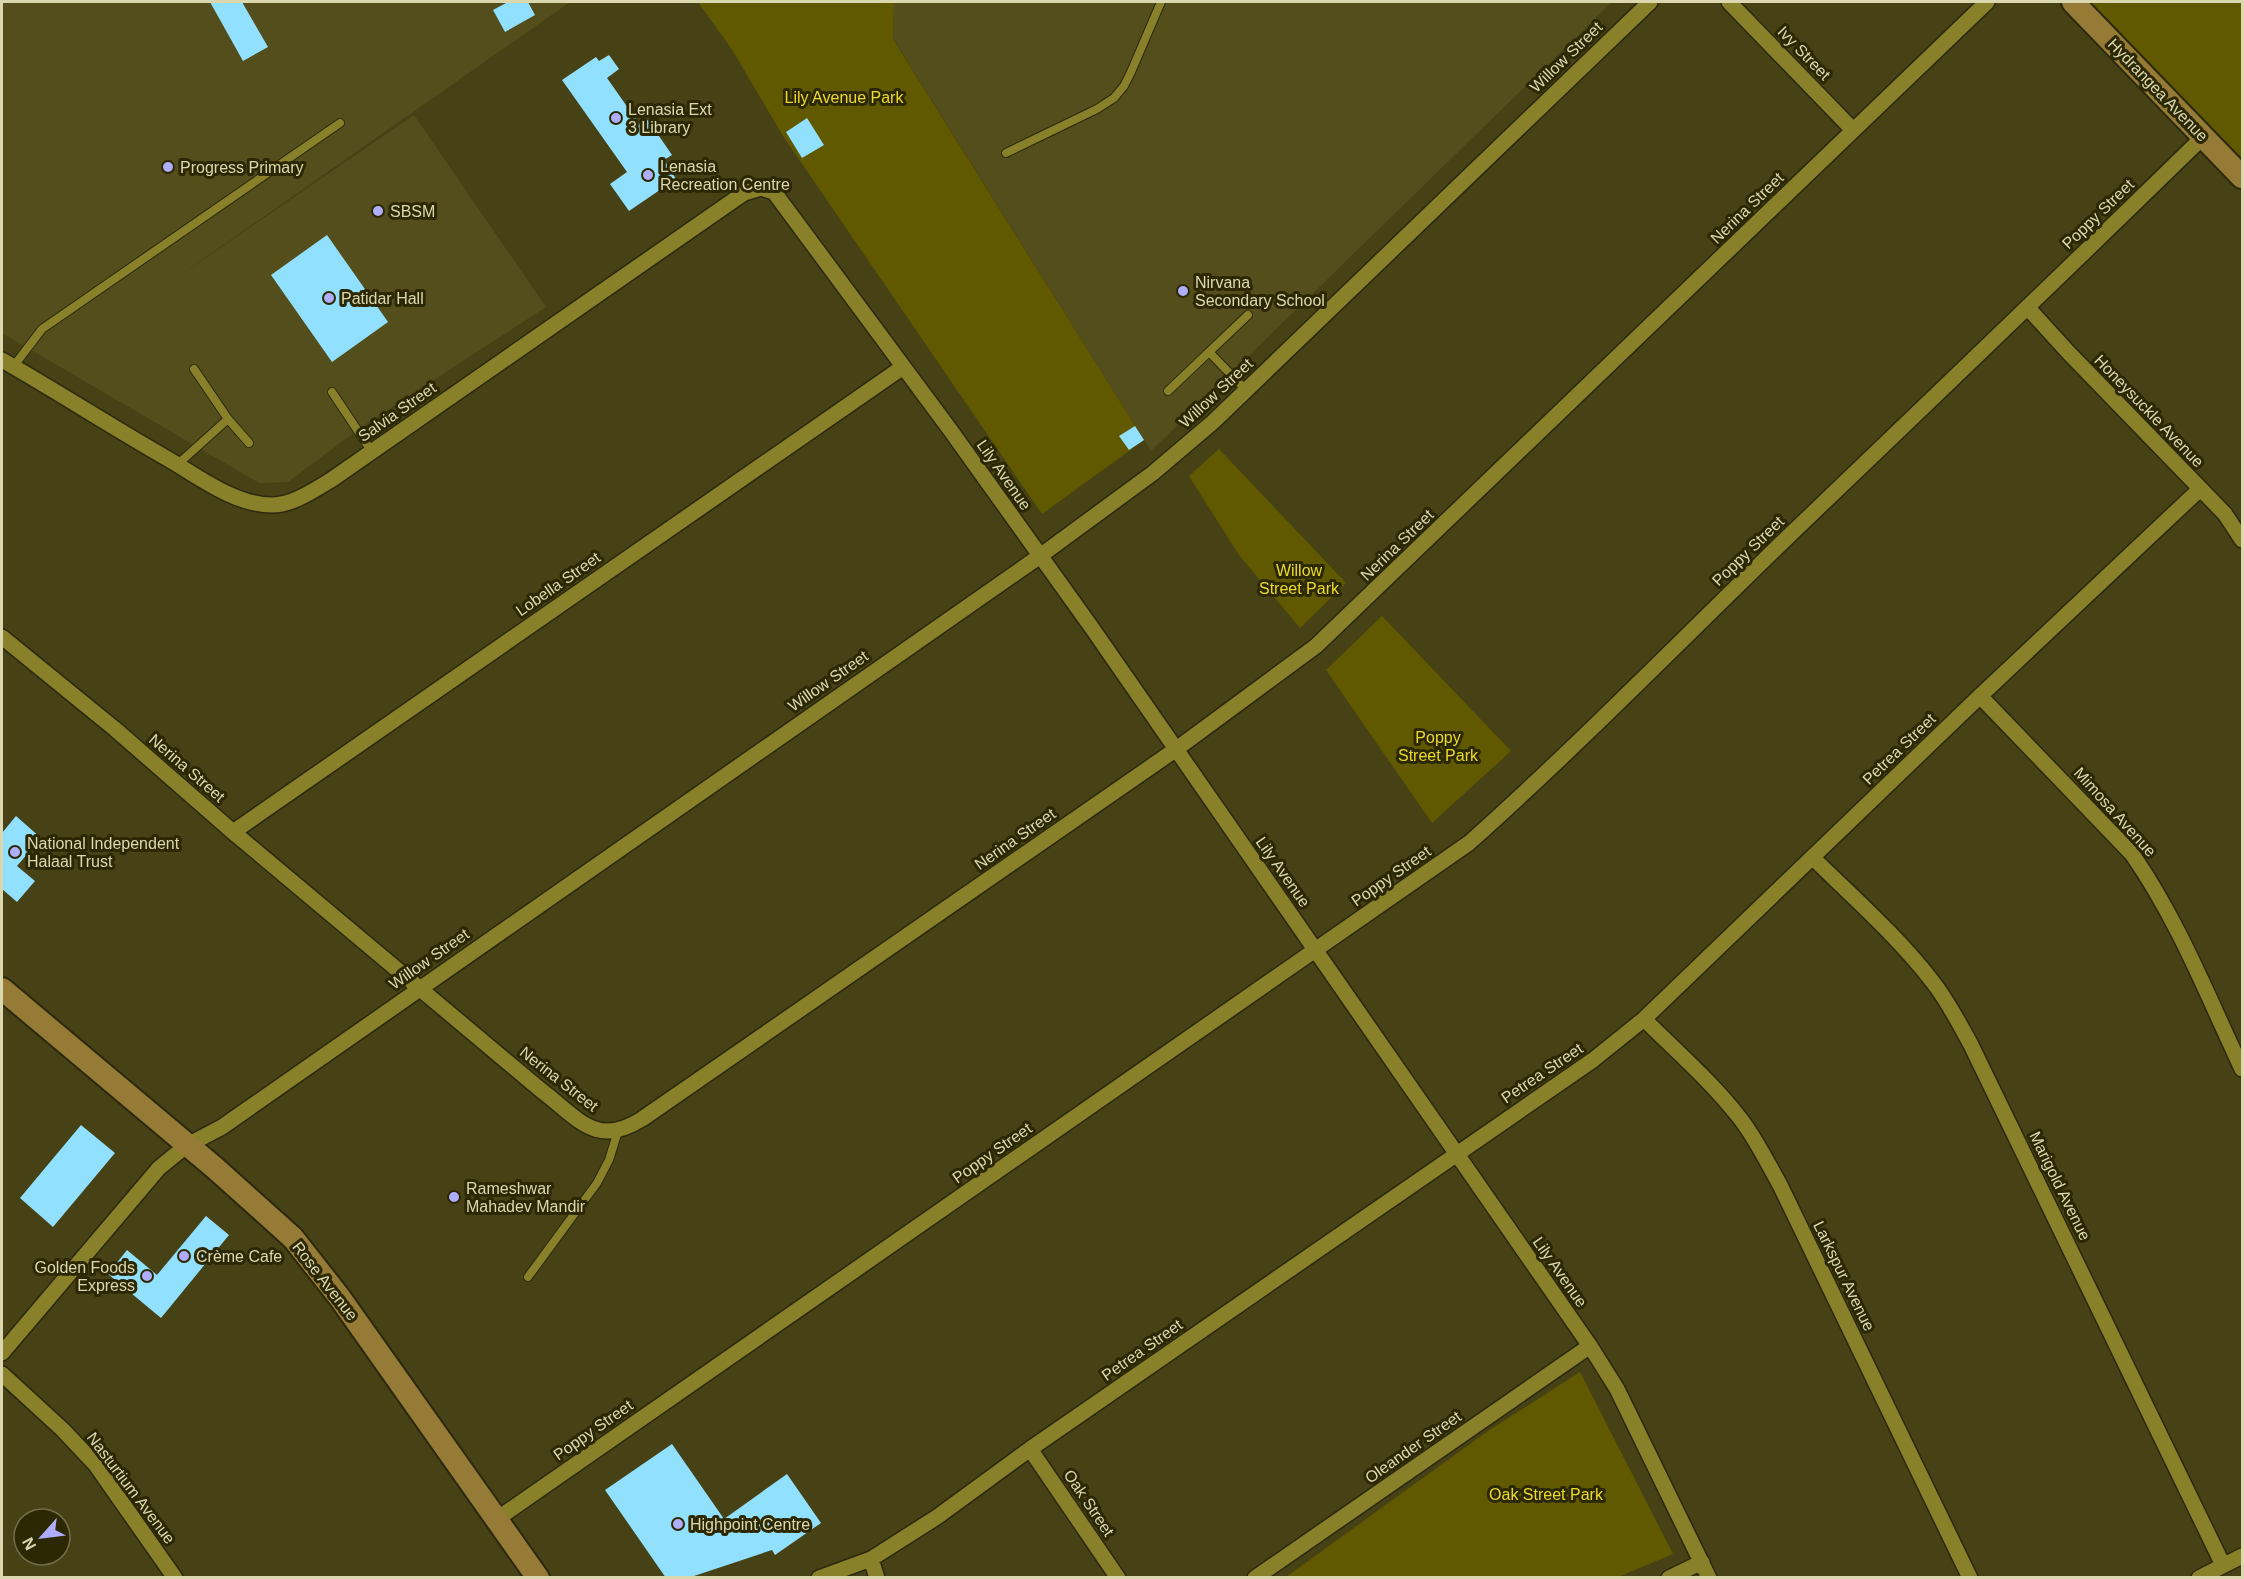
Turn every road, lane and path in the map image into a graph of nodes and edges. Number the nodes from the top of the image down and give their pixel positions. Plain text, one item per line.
1 (1161, 2) edge
2 (1650, 2) edge
3 (1728, 2) edge
4 (1987, 2) edge
5 (2073, 2) edge
6 (340, 123) dead end
7 (1853, 130) junction
8 (2203, 137) junction
9 (1006, 153) dead end
10 (2242, 177) edge
11 (790, 212) joint
12 (2028, 308) junction
13 (1248, 315) dead end
14 (1209, 352) junction
15 (7, 364) edge
16 (903, 367) junction
17 (194, 369) dead end
18 (1168, 390) dead end
19 (1246, 390) junction
20 (332, 392) dead end
21 (228, 419) junction
22 (249, 443) dead end
23 (372, 452) junction
24 (178, 464) junction
25 (2200, 489) junction
26 (2242, 540) edge
27 (1040, 556) junction
28 (2, 637) edge
29 (1980, 696) junction
30 (1175, 750) junction
31 (233, 832) junction
32 (1813, 858) junction
33 (1316, 950) junction
34 (418, 988) junction
35 (2, 989) edge
36 (1644, 1019) junction
37 (2242, 1069) edge
38 (618, 1131) junction
39 (186, 1146) junction
40 (1456, 1154) junction
41 (528, 1277) dead end
42 (1590, 1346) junction
43 (2, 1353) edge
44 (2, 1374) edge
45 (1030, 1449) junction
46 (497, 1519) junction
47 (2242, 1556) edge
48 (871, 1559) junction
49 (1702, 1562) junction
50 (2223, 1566) junction
51 (175, 1578) edge
52 (538, 1578) edge
53 (819, 1578) edge
54 (877, 1578) edge
55 (1118, 1578) edge
56 (1255, 1578) edge
57 (1669, 1578) edge
58 (1709, 1578) edge
59 (1970, 1578) edge
60 (2199, 1578) edge

1 - 9 lane
2 - 19 street, Willow Street
3 - 7 street, Ivy Street
4 - 7 street, Nerina Street
5 - 8 street, Hydrangea Avenue
6 - 15 lane
7 - 30 street, Nerina Street
8 - 10 street, Hydrangea Avenue
8 - 12 street, Poppy Street
11 - 16 street, Lily Avenue
11 - 23 street, Salvia Street
12 - 25 street, Honeysuckle Avenue
12 - 33 street, Poppy Street
13 - 14 lane
14 - 18 lane
14 - 19 lane
15 - 24 street, Salvia Street
16 - 27 street, Lily Avenue
16 - 31 street, Lobella Street
17 - 21 lane
19 - 27 street, Willow Street
20 - 23 lane
21 - 22 lane
21 - 24 lane
23 - 24 street, Salvia Street
25 - 26 street, Honeysuckle Avenue
25 - 29 street, Petrea Street
27 - 30 street, Lily Avenue
27 - 34 street, Willow Street
28 - 31 street, Nerina Street
29 - 32 street, Petrea Street
29 - 37 street, Mimosa Avenue
30 - 33 street, Lily Avenue
30 - 38 street, Nerina Street
31 - 34 street, Nerina Street
32 - 36 street, Petrea Street
32 - 50 street, Marigold Avenue
33 - 40 street, Lily Avenue
33 - 46 street, Poppy Street
34 - 38 street, Nerina Street
34 - 39 street, Willow Street
35 - 39 street, Rose Avenue
36 - 40 street, Petrea Street
36 - 59 street, Larkspur Avenue
38 - 41 lane
39 - 43 street, Willow Street
39 - 46 street, Rose Avenue
40 - 42 street, Lily Avenue
40 - 45 street, Petrea Street
42 - 49 street, Lily Avenue
42 - 56 street, Oleander Street
44 - 51 street, Nasturtium Avenue
45 - 48 street, Petrea Street
45 - 55 street, Oak Street
46 - 52 street, Rose Avenue
47 - 50 street
48 - 53 street, Petrea Street
48 - 54 street
49 - 57 street
49 - 58 street, Lily Avenue
50 - 60 street

